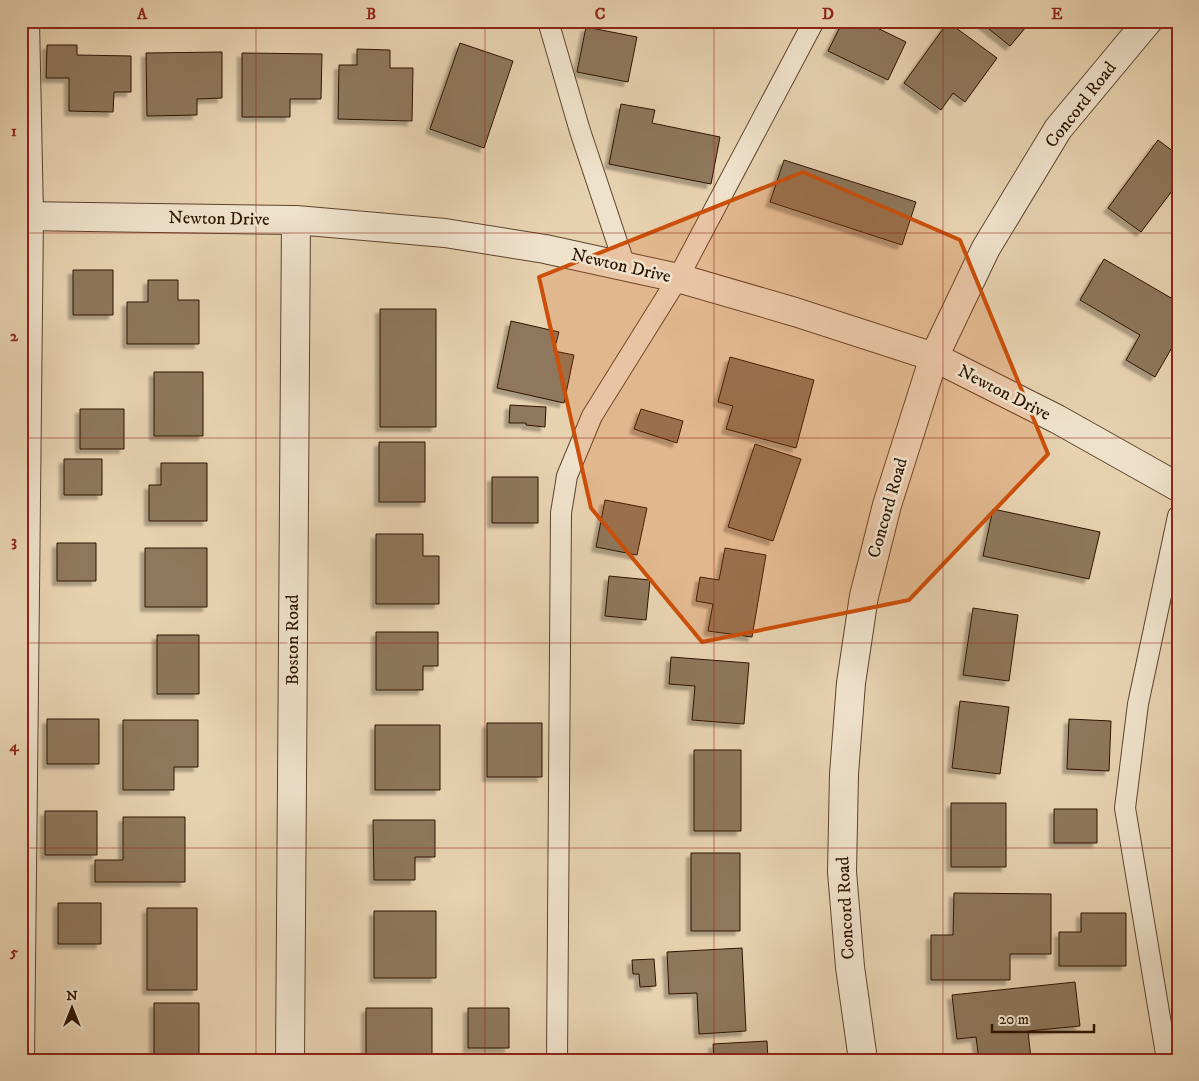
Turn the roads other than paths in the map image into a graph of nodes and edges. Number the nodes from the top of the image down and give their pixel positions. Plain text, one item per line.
1 (29, 21) edge
2 (548, 21) edge
3 (814, 21) edge
4 (1148, 21) edge
5 (27, 216) edge
6 (296, 220) junction
7 (625, 266) junction
8 (678, 278) junction
9 (934, 357) junction
10 (1178, 488) edge
11 (1178, 516) edge
12 (24, 1060) edge
13 (290, 1060) edge
14 (557, 1060) edge
15 (863, 1060) edge
16 (1167, 1060) edge

1 - 5 lane
2 - 7 lane
3 - 8 lane
4 - 9 street, Concord Road
5 - 6 street, Newton Drive
5 - 12 lane
6 - 7 street, Newton Drive
6 - 13 street, Boston Road
7 - 8 street, Newton Drive
8 - 9 street, Newton Drive
8 - 14 lane
9 - 10 street, Newton Drive
9 - 15 street, Concord Road
11 - 16 lane

